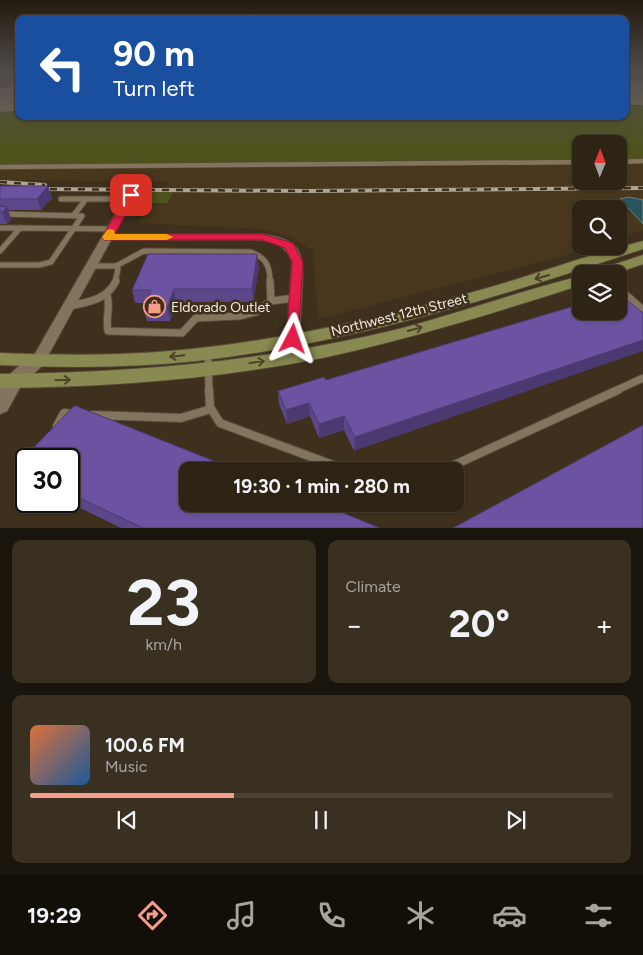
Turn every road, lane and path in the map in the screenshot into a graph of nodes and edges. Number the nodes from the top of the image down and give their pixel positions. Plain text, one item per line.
1 (643, 161) edge
2 (572, 162) edge
3 (628, 162) edge
4 (0, 166) edge
5 (130, 197) joint
6 (62, 199) dead end
7 (86, 199) junction
8 (1, 214) edge
9 (74, 215) junction
10 (0, 228) edge
11 (20, 228) junction
12 (75, 228) junction
13 (110, 233) junction
14 (643, 245) edge
15 (0, 250) edge
16 (643, 259) edge
17 (0, 265) edge
18 (608, 265) edge
19 (620, 265) edge
20 (92, 266) junction
21 (116, 266) junction
22 (572, 277) edge
23 (572, 283) edge
24 (108, 294) junction
25 (627, 296) edge
26 (296, 298) junction
27 (271, 300) junction
28 (69, 306) junction
29 (643, 310) edge
30 (293, 339) junction
31 (0, 359) edge
32 (38, 361) junction
33 (208, 361) junction
34 (643, 378) edge
35 (7, 381) edge
36 (0, 406) edge
37 (211, 409) junction
38 (53, 433) edge
39 (325, 462) edge
40 (461, 462) edge

1 - 3 lane
2 - 4 lane
5 - 7 lane
5 - 13 street
6 - 7 lane
7 - 9 lane
8 - 9 lane
9 - 12 lane
10 - 11 lane
11 - 12 lane
11 - 15 lane
12 - 13 lane
12 - 17 lane
13 - 20 street
13 - 26 street
14 - 18 main road, Northwest 12th Street
16 - 19 main road, Northwest 12th Street
20 - 21 lane
20 - 28 street
21 - 24 lane
21 - 27 lane
22 -> 30 main road, Northwest 12th Street
33 -> 23 main road, Northwest 12th Street
24 - 27 lane
24 - 28 lane
25 - 29 lane
26 - 27 lane
26 - 30 street
28 - 32 street
30 - 33 main road, Northwest 12th Street
31 - 32 main road, Northwest 12th Street
33 -> 32 main road, Northwest 12th Street
32 - 35 street
35 -> 33 main road, Northwest 12th Street
33 - 37 lane
34 - 40 lane
35 - 36 street
37 - 38 lane
37 - 39 lane

